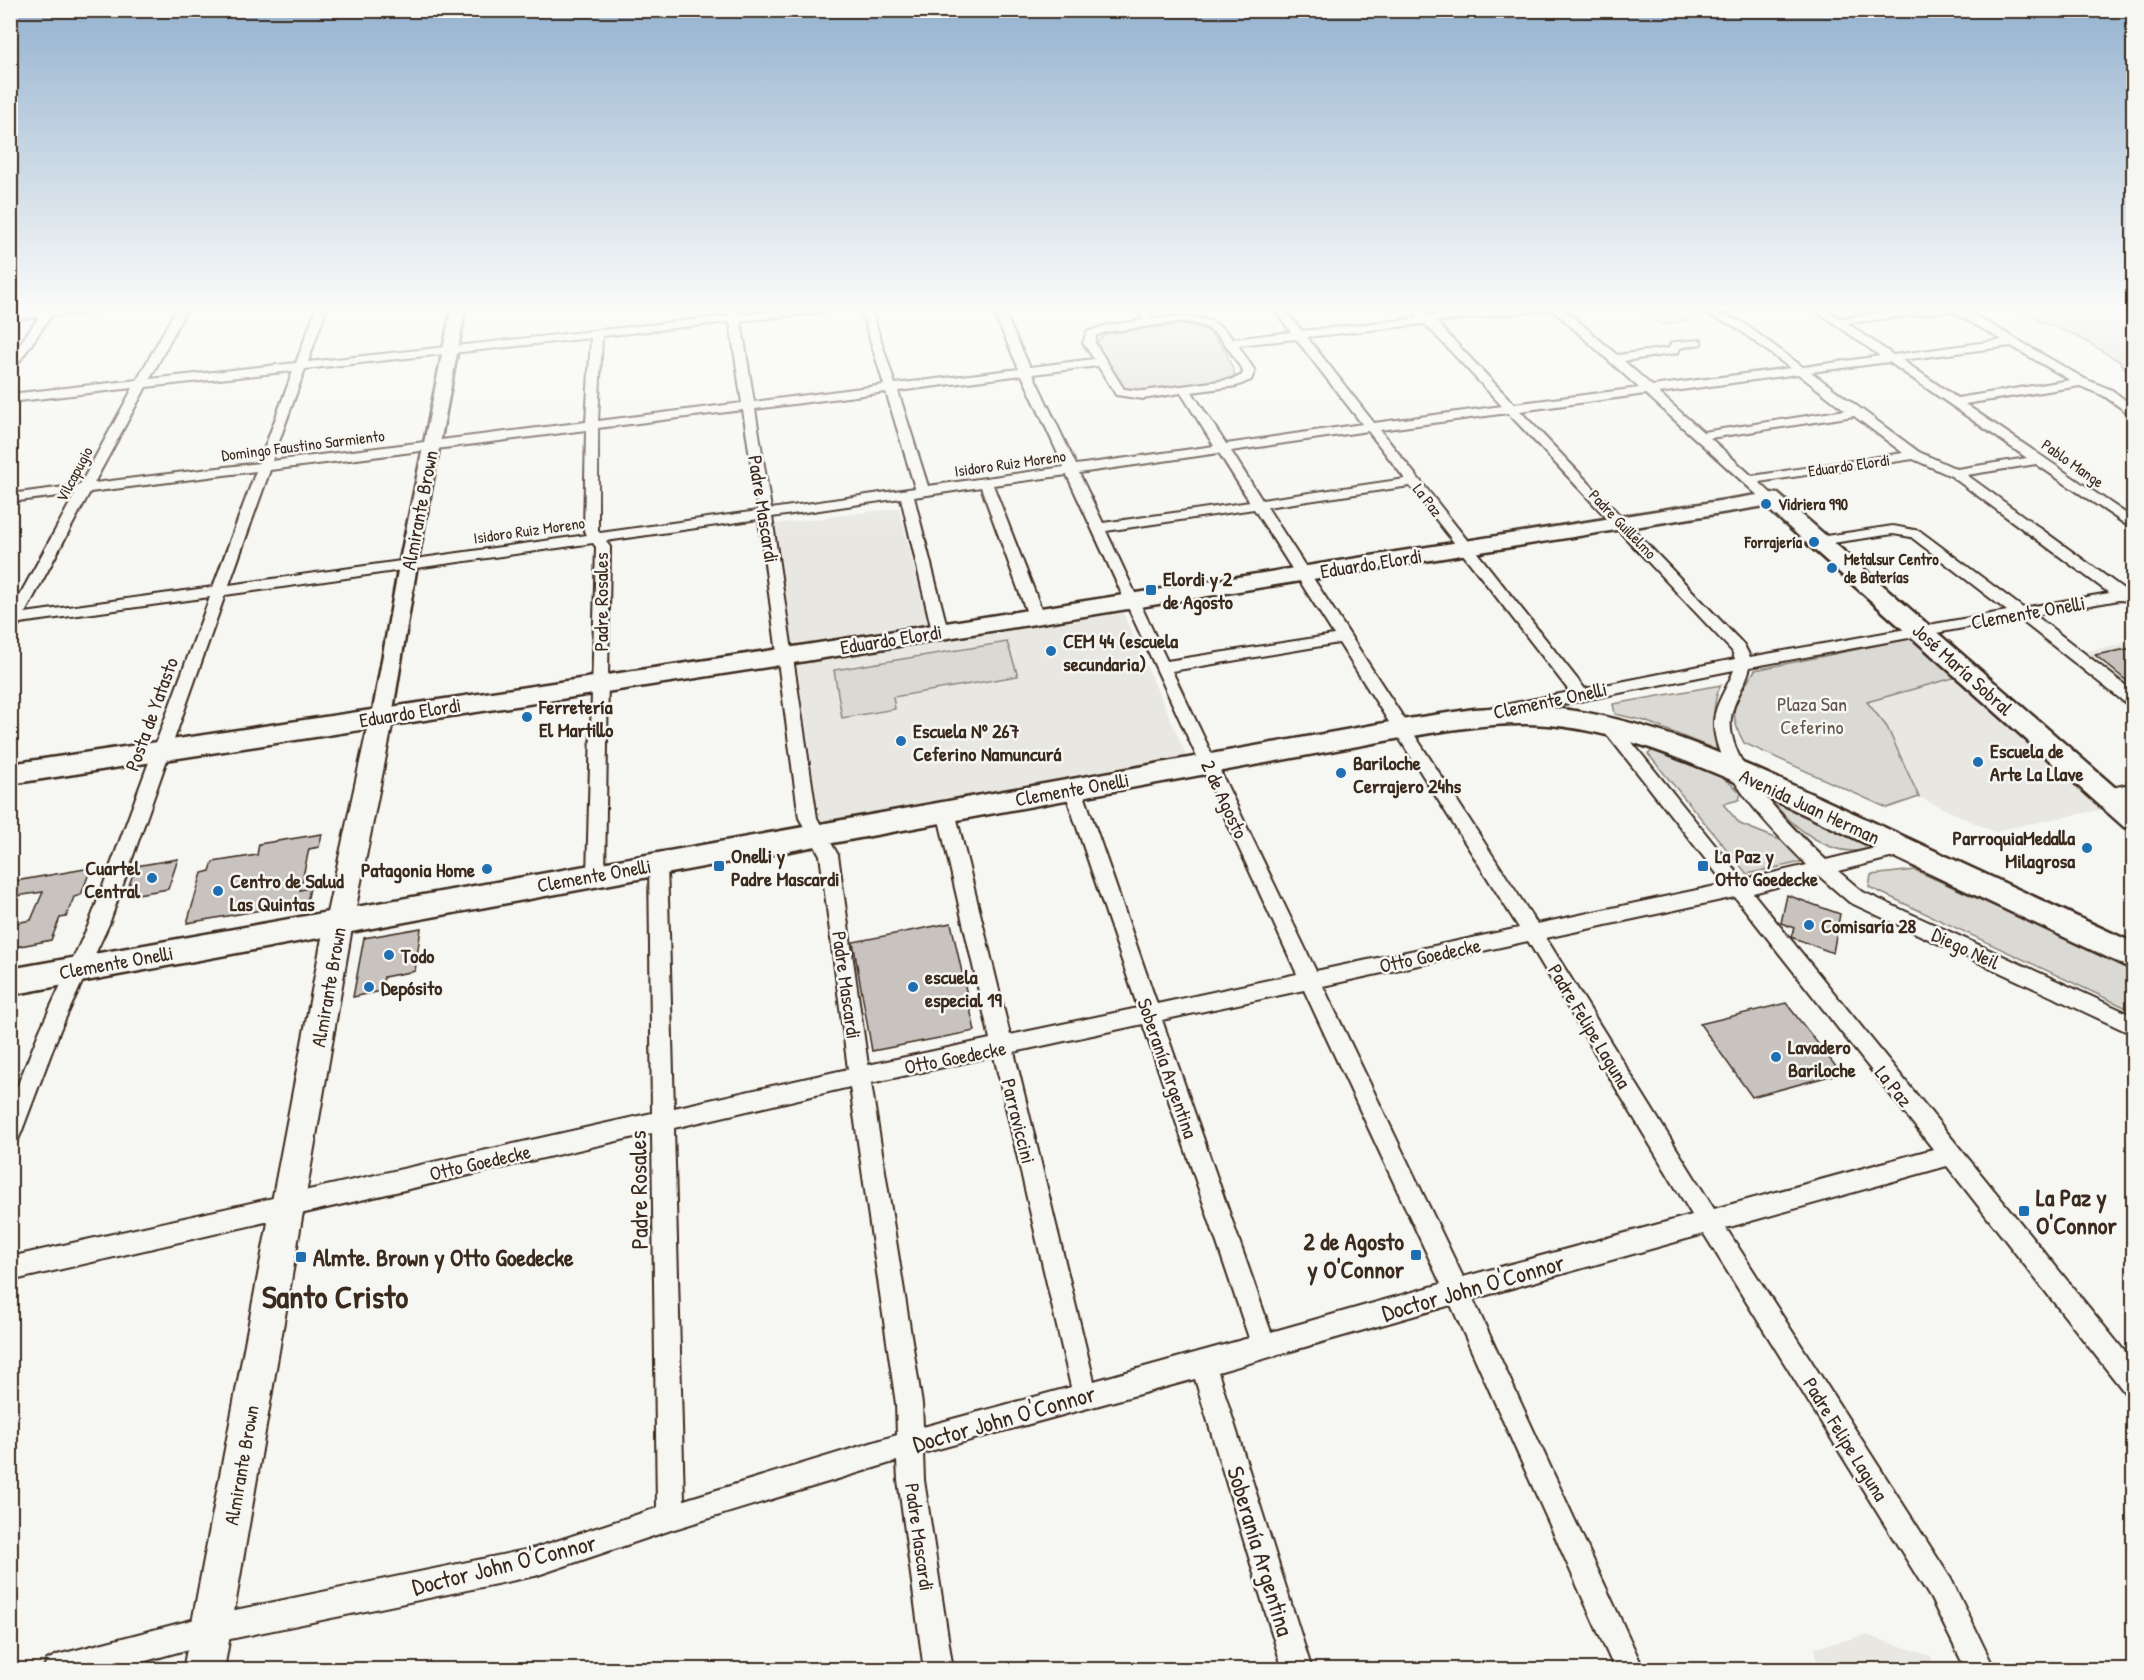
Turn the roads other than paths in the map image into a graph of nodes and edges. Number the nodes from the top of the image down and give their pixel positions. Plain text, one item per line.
1 (130, 384) edge
2 (141, 384) edge
3 (294, 384) edge
4 (443, 384) edge
5 (594, 384) edge
6 (745, 384) edge
7 (890, 384) edge
8 (920, 384) edge
9 (1032, 384) edge
10 (1113, 384) edge
11 (1221, 384) edge
12 (1338, 384) edge
13 (1488, 384) edge
14 (1643, 384) edge
15 (1703, 384) edge
16 (1819, 384) edge
17 (1929, 384) edge
18 (2066, 384) edge
19 (2087, 384) edge
20 (891, 388) junction
21 (1185, 390) junction
22 (1650, 391) junction
23 (10, 398) edge
24 (1955, 402) junction
25 (748, 406) junction
26 (1510, 408) junction
27 (1856, 412) junction
28 (2133, 413) edge
29 (592, 425) junction
30 (1371, 427) junction
31 (1700, 436) junction
32 (432, 445) junction
33 (1225, 448) junction
34 (1914, 455) junction
35 (2040, 460) junction
36 (264, 466) junction
37 (1073, 471) junction
38 (1956, 473) junction
39 (1749, 480) junction
40 (1413, 482) junction
41 (986, 483) junction
42 (85, 489) junction
43 (922, 491) junction
44 (906, 493) junction
45 (10, 498) edge
46 (1770, 499) junction
47 (1259, 505) junction
48 (765, 512) junction
49 (1622, 523) junction
50 (2133, 526) edge
51 (1098, 528) junction
52 (596, 537) junction
53 (1819, 541) junction
54 (1465, 548) junction
55 (408, 565) junction
56 (1301, 574) junction
57 (220, 591) junction
58 (2127, 594) edge
59 (1133, 600) junction
60 (2133, 604) edge
61 (2022, 614) junction
62 (1036, 616) junction
63 (12, 622) edge
64 (940, 631) junction
65 (1920, 631) junction
66 (1344, 638) junction
67 (787, 656) junction
68 (1743, 663) junction
69 (1162, 667) junction
70 (600, 684) junction
71 (1580, 694) junction
72 (2133, 701) edge
73 (382, 716) junction
74 (1469, 718) junction
75 (1401, 729) junction
76 (1612, 729) junction
77 (162, 750) junction
78 (1208, 764) junction
79 (1739, 772) junction
80 (10, 774) edge
81 (1073, 789) junction
82 (2133, 789) edge
83 (2105, 795) junction
84 (946, 811) junction
85 (2133, 820) edge
86 (818, 834) junction
87 (1900, 849) junction
88 (658, 863) junction
89 (1823, 867) junction
90 (596, 874) junction
91 (1738, 889) junction
92 (339, 922) junction
93 (1533, 933) junction
94 (2133, 957) edge
95 (80, 969) junction
96 (1311, 980) junction
97 (10, 982) edge
98 (1150, 1015) junction
99 (2133, 1026) edge
100 (1001, 1047) junction
101 (859, 1076) junction
102 (664, 1120) junction
103 (10, 1133) edge
104 (1950, 1155) junction
105 (289, 1205) junction
106 (1709, 1221) junction
107 (10, 1269) edge
108 (1457, 1291) junction
109 (1264, 1347) junction
110 (1203, 1365) junction
111 (2133, 1384) edge
112 (1085, 1395) junction
113 (912, 1443) junction
114 (671, 1517) junction
115 (211, 1629) junction
116 (57, 1670) edge
117 (203, 1670) edge
118 (939, 1670) edge
119 (1298, 1670) edge
120 (1630, 1670) edge
121 (1981, 1670) edge

1 - 23 street
2 - 42 street, Vilcapugio
3 - 36 street, Posta de Yatasto
4 - 32 street, Almirante Brown
5 - 29 street, Padre Rosales
6 - 25 street, Padre Mascardi
7 - 20 street
8 - 20 street, Domingo Faustino Sarmiento
9 - 37 street, 2 de Agosto
10 - 21 street
11 - 21 street
12 - 30 street, La Paz
13 - 26 street, Padre Guillelmo
14 - 22 street, José María Sobral
15 - 22 street, Isidoro Ruiz Moreno
16 - 27 street
17 - 24 street, Pablo Mange
18 - 24 street
19 - 28 street
20 - 25 street, Domingo Faustino Sarmiento
20 - 43 street
21 - 33 street, Padre Felipe Laguna
22 - 26 street, Isidoro Ruiz Moreno
22 - 31 street, José María Sobral
24 - 35 street, Pablo Mange
25 - 29 street, Domingo Faustino Sarmiento
25 - 48 street, Padre Mascardi
26 - 30 street, Isidoro Ruiz Moreno
26 - 49 street, Padre Guillelmo
27 - 31 street
27 - 34 street
29 - 32 street, Domingo Faustino Sarmiento
29 - 52 street, Padre Rosales
30 - 33 street, Isidoro Ruiz Moreno
30 - 40 street, La Paz
31 - 39 street, José María Sobral
32 - 36 street, Domingo Faustino Sarmiento
32 - 55 street, Almirante Brown
33 - 37 street, Isidoro Ruiz Moreno
33 - 47 street, Padre Felipe Laguna
34 - 38 street
34 - 39 street, Eduardo Elordi
35 - 38 street
35 - 50 street, Pablo Mange
36 - 42 street, Domingo Faustino Sarmiento
36 - 57 street, Posta de Yatasto
37 - 41 street, Isidoro Ruiz Moreno
37 - 51 street, 2 de Agosto
38 - 58 street
39 - 46 street, José María Sobral
40 - 47 street
40 - 54 street, La Paz
41 - 43 street, Isidoro Ruiz Moreno
41 - 62 street
42 - 45 street, Domingo Faustino Sarmiento
42 - 63 street, Vilcapugio
43 - 44 street, Isidoro Ruiz Moreno
44 - 48 street, Isidoro Ruiz Moreno
44 - 64 street
46 - 49 main road, Eduardo Elordi
46 - 53 main road, José María Sobral
47 - 51 street
47 - 56 street, Padre Felipe Laguna
48 - 52 street, Isidoro Ruiz Moreno
48 - 67 street, Padre Mascardi
49 - 54 main road, Eduardo Elordi
49 - 68 street, Padre Guillelmo
51 - 59 street, 2 de Agosto
52 - 55 street, Isidoro Ruiz Moreno
52 - 70 street, Padre Rosales
53 - 61 street
53 - 65 main road, José María Sobral
54 - 56 main road, Eduardo Elordi
54 - 71 street, La Paz
55 - 57 street, Isidoro Ruiz Moreno
55 - 73 street, Almirante Brown
56 - 59 main road, Eduardo Elordi
56 - 66 street, Padre Felipe Laguna
57 - 63 street, Isidoro Ruiz Moreno
57 - 77 street, Posta de Yatasto
58 - 60 street
58 - 61 street, Clemente Onelli
59 - 62 main road, Eduardo Elordi
59 - 69 street, 2 de Agosto
61 - 65 street, Clemente Onelli
61 - 72 street
62 - 64 main road, Eduardo Elordi
64 - 67 main road, Eduardo Elordi
65 - 68 street, Clemente Onelli
65 - 83 main road, José María Sobral
66 - 69 street
66 - 75 street, Padre Felipe Laguna
67 - 70 main road, Eduardo Elordi
67 - 86 street, Padre Mascardi
68 - 71 street, Clemente Onelli
68 - 79 street
69 - 78 street, 2 de Agosto
70 - 73 main road, Eduardo Elordi
70 - 90 street, Padre Rosales
71 - 74 street, Clemente Onelli
73 - 77 main road, Eduardo Elordi
73 - 92 main road, Almirante Brown
74 - 75 main road, Clemente Onelli
74 - 76 main road, Avenida Juan Herman
75 - 78 main road, Clemente Onelli
75 - 93 street, Padre Felipe Laguna
76 - 79 main road, Avenida Juan Herman
76 - 91 street, La Paz
77 - 80 main road, Eduardo Elordi
77 - 95 street, Posta de Yatasto
78 - 81 main road, Clemente Onelli
78 - 96 street, 2 de Agosto
79 - 87 main road, Avenida Juan Herman
79 - 89 street, Diego Neil
81 - 84 main road, Clemente Onelli
81 - 98 street, Soberanía Argentina
82 - 83 street
83 - 85 main road, José María Sobral
84 - 86 main road, Clemente Onelli
84 - 100 street, Parraviccini
86 - 88 main road, Clemente Onelli
86 - 101 street, Padre Mascardi
87 - 89 street, Otto Goedecke
87 - 94 main road, Avenida Juan Herman
88 - 90 main road, Clemente Onelli
88 - 102 street, Padre Rosales
89 - 91 street, Otto Goedecke
89 - 99 street, Diego Neil
90 - 92 main road, Clemente Onelli
91 - 93 street, Otto Goedecke
91 - 104 street, La Paz
92 - 95 main road, Clemente Onelli
92 - 105 main road, Almirante Brown
93 - 96 street, Otto Goedecke
93 - 106 street, Padre Felipe Laguna
95 - 97 main road, Clemente Onelli
95 - 103 street, Posta de Yatasto
96 - 98 street, Otto Goedecke
96 - 108 street, 2 de Agosto
98 - 100 street, Otto Goedecke
98 - 109 street, Soberanía Argentina
100 - 101 street, Otto Goedecke
100 - 112 street, Parraviccini
101 - 102 street, Otto Goedecke
101 - 113 street, Padre Mascardi
102 - 105 street, Otto Goedecke
102 - 114 street, Padre Rosales
104 - 106 street, Doctor John O'Connor
104 - 111 street, La Paz
105 - 107 street, Otto Goedecke
105 - 115 main road, Almirante Brown
106 - 108 street, Doctor John O'Connor
106 - 121 street, Padre Felipe Laguna
108 - 109 street, Doctor John O'Connor
108 - 120 street, 2 de Agosto
109 - 110 street, Doctor John O'Connor
110 - 112 street, Doctor John O'Connor
110 - 119 street, Soberanía Argentina
112 - 113 street, Doctor John O'Connor
113 - 114 street, Doctor John O'Connor
113 - 118 street, Padre Mascardi
114 - 115 street, Doctor John O'Connor
115 - 116 street, Doctor John O'Connor
115 - 117 main road, Almirante Brown

